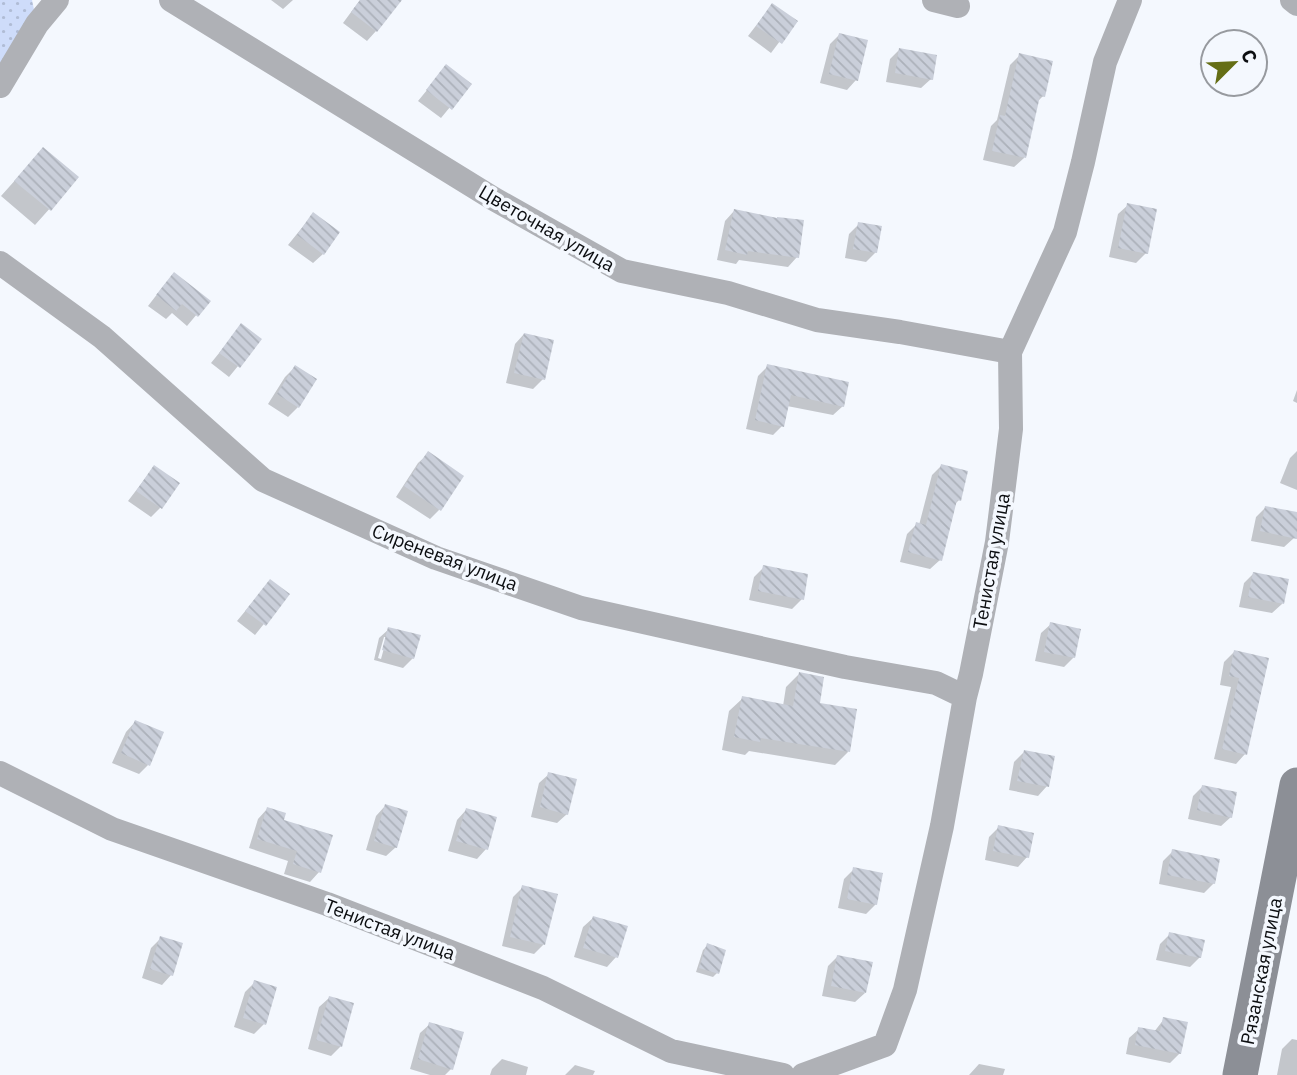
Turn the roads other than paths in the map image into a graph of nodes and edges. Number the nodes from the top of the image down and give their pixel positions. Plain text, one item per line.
1 (57, 0) edge
2 (171, 0) edge
3 (1130, 0) edge
4 (1292, 0) edge
5 (1297, 4) edge
6 (0, 86) edge
7 (0, 263) edge
8 (1010, 352) junction
9 (965, 697) junction
10 (0, 773) edge
11 (1297, 785) edge
12 (783, 1075) edge
13 (803, 1075) edge
14 (1240, 1075) edge

1 - 6 street
2 - 8 street, Цветочная улица
3 - 8 street, Тенистая улица
4 - 5 street
7 - 9 street, Сиреневая улица
8 - 9 street, Тенистая улица
9 - 13 street, Тенистая улица
10 - 12 street, Тенистая улица
11 - 14 main road, Рязанская улица

